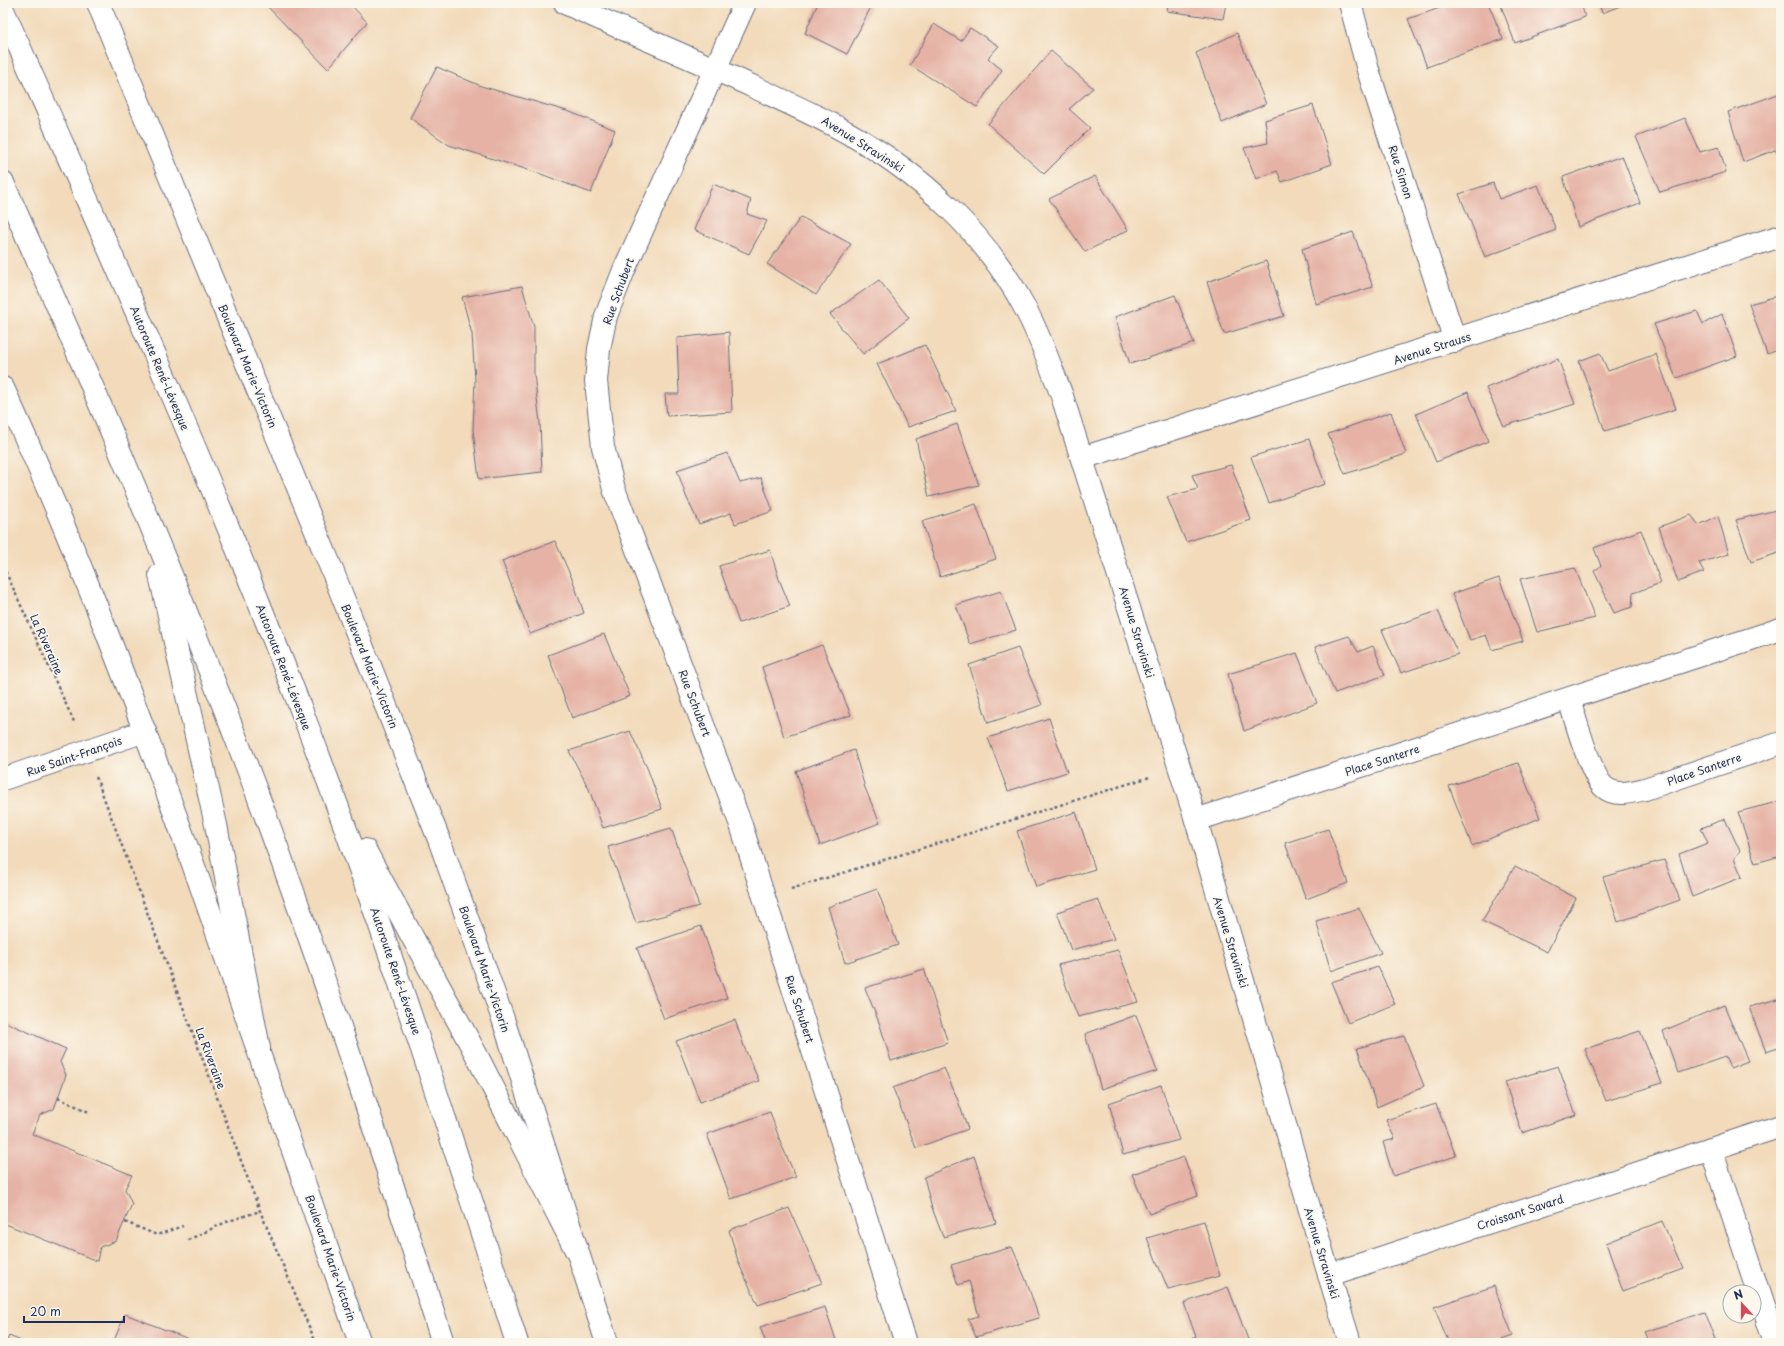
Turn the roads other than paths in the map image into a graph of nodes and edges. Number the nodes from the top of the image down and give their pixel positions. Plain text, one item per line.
1 (98, 3) edge
2 (745, 3) edge
3 (1350, 3) edge
4 (571, 4) edge
5 (3, 10) edge
6 (715, 69) junction
7 (3, 183) edge
8 (1781, 236) edge
9 (1455, 341) junction
10 (3, 388) edge
11 (1082, 458) junction
12 (146, 516) junction
13 (1781, 629) edge
14 (1569, 699) junction
15 (145, 731) junction
16 (1781, 743) edge
17 (3, 780) edge
18 (330, 786) junction
19 (1196, 820) junction
20 (258, 1048) junction
21 (1781, 1126) edge
22 (1711, 1149) junction
23 (578, 1254) junction
24 (1328, 1275) junction
25 (360, 1343) edge
26 (443, 1343) edge
27 (517, 1343) edge
28 (607, 1343) edge
29 (906, 1343) edge
30 (1350, 1343) edge
31 (1775, 1343) edge

1 - 23 main road, Boulevard Marie-Victorin
2 - 6 main road
3 - 9 main road, Rue Simon
4 - 6 main road, Avenue Stravinski
5 - 18 main road, Autoroute René-Lévesque
6 - 11 main road, Avenue Stravinski
6 - 29 main road, Rue Schubert
7 - 12 main road
8 - 9 main road, Avenue Strauss
9 - 11 main road, Avenue Strauss
10 - 15 main road, Boulevard Marie-Victorin
11 - 19 main road, Avenue Stravinski
12 - 20 main road
12 - 26 main road
13 - 14 main road, Place Santerre
14 - 16 main road, Place Santerre
14 - 19 main road, Place Santerre
15 - 17 main road, Rue Saint-François
15 - 20 main road, Boulevard Marie-Victorin
18 - 23 main road
18 - 27 main road, Autoroute René-Lévesque
19 - 24 main road, Avenue Stravinski
20 - 25 main road, Boulevard Marie-Victorin
21 - 22 main road, Croissant Savard
22 - 24 main road, Croissant Savard
22 - 31 main road
23 - 28 main road, Boulevard Marie-Victorin
24 - 30 main road, Avenue Stravinski

